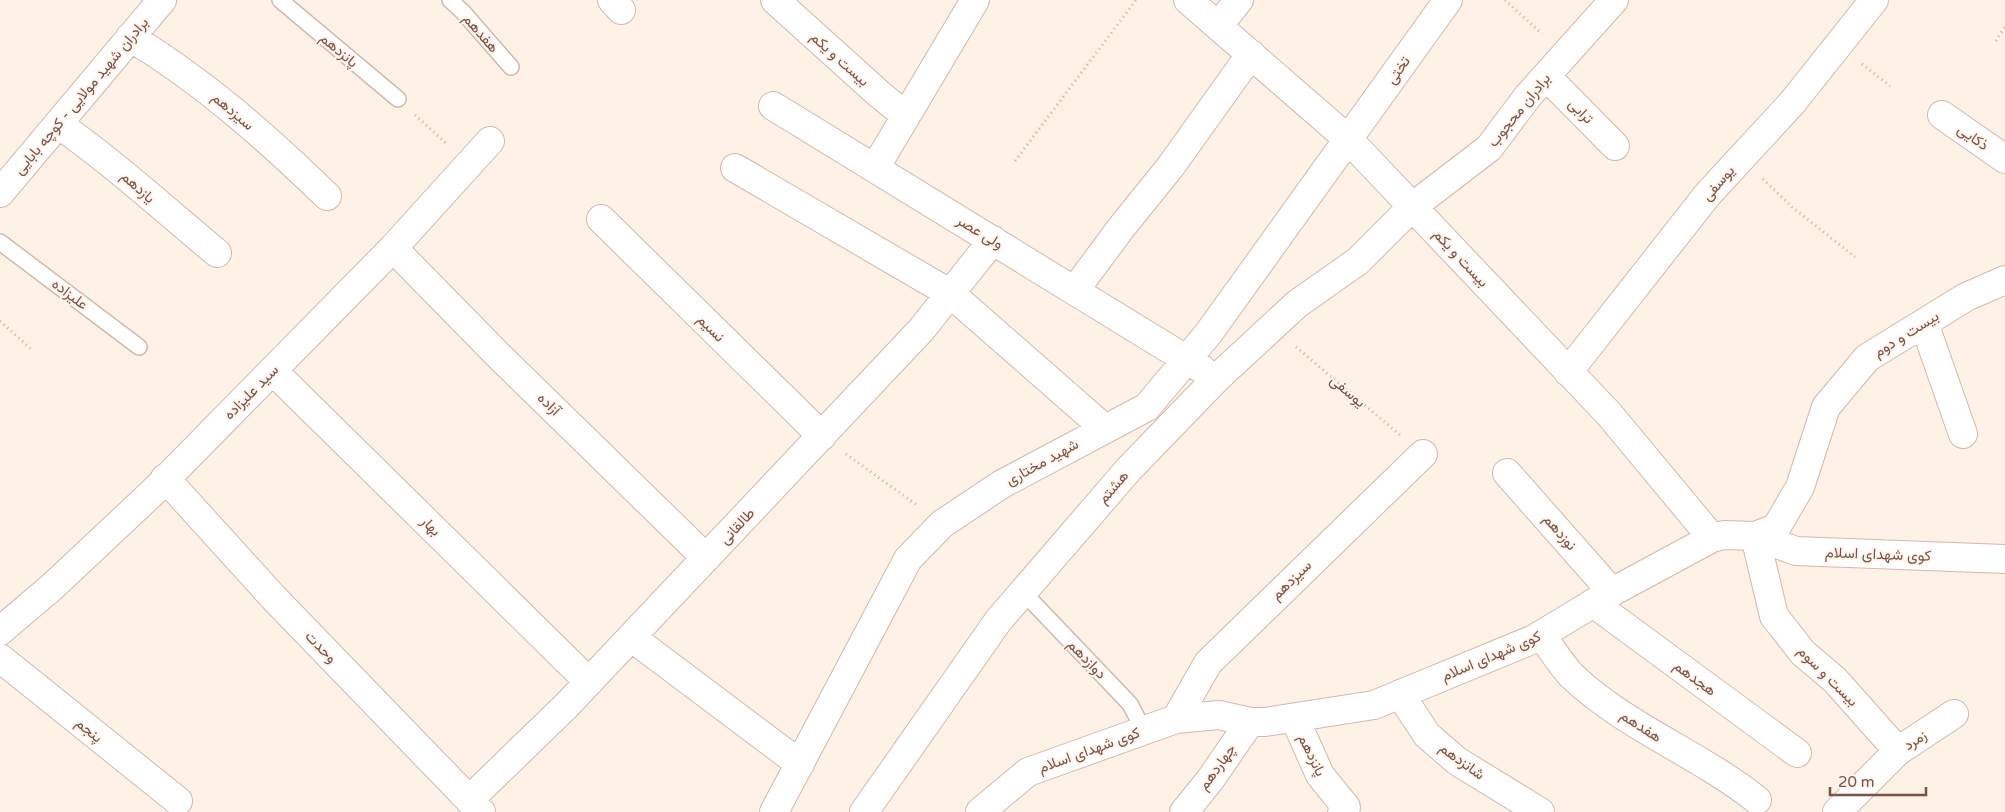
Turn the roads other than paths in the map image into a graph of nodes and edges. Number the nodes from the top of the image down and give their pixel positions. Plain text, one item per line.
1 (162, 0) edge
2 (280, 0) edge
3 (450, 0) edge
4 (775, 0) edge
5 (975, 0) edge
6 (1188, 0) edge
7 (1239, 0) edge
8 (1448, 0) edge
9 (1614, 0) edge
10 (1874, 0) edge
11 (1218, 26) junction
12 (130, 37) junction
13 (1251, 54) junction
14 (511, 67) dead end
15 (1546, 76) junction
16 (398, 99) road end
17 (773, 106) dead end
18 (1942, 115) dead end
19 (906, 116) junction
20 (58, 124) junction
21 (1349, 140) junction
22 (490, 142) dead end
23 (1615, 146) dead end
24 (2005, 159) edge
25 (735, 168) dead end
26 (876, 168) junction
27 (0, 193) edge
28 (327, 196) dead end
29 (1412, 207) junction
30 (601, 219) dead end
31 (993, 240) junction
32 (0, 242) edge
33 (393, 248) junction
34 (217, 252) dead end
35 (2005, 280) edge
36 (1075, 290) junction
37 (950, 294) junction
38 (1924, 323) junction
39 (140, 347) dead end
40 (1187, 358) junction
41 (273, 371) junction
42 (1568, 372) junction
43 (1216, 379) junction
44 (1104, 428) junction
45 (1963, 434) dead end
46 (822, 436) junction
47 (1422, 454) road end
48 (1507, 473) dead end
49 (165, 478) junction
50 (1755, 536) junction
51 (1712, 538) junction
52 (706, 558) junction
53 (2005, 559) edge
54 (1023, 592) junction
55 (1603, 597) junction
56 (0, 631) edge
57 (1541, 635) junction
58 (631, 637) junction
59 (0, 658) edge
60 (589, 682) junction
61 (1400, 694) junction
62 (1954, 714) dead end
63 (1176, 718) junction
64 (1295, 719) junction
65 (1250, 722) junction
66 (1144, 731) junction
67 (1898, 751) junction
68 (1797, 753) dead end
69 (800, 764) junction
70 (1757, 800) dead end
71 (178, 801) dead end
72 (475, 806) edge
73 (1525, 808) edge
74 (774, 812) edge
75 (864, 812) edge
76 (980, 812) edge
77 (1184, 812) edge
78 (1342, 812) edge
79 (1837, 812) edge

1 - 12 street, برادران شهید مولایی - کوچه بابایی
2 - 16 lane, پانزدهم
3 - 14 lane, هفدهم
4 - 19 street, بیست و یکم
5 - 19 street
6 - 11 street, بیست و یکم
7 - 11 street
8 - 21 street, تختی
9 - 15 street, برادران محجوب
10 - 42 street, یوسفی
11 - 13 street, بیست و یکم
12 - 20 street, برادران شهید مولایی - کوچه بابایی
12 - 28 street, سیزدهم
13 - 21 street, بیست و یکم
13 - 36 street
15 - 23 street, ترابی
15 - 29 street, برادران محجوب
17 - 26 street, ولی عصر
18 - 24 street, ذکایی
19 - 26 street
20 - 27 street, برادران شهید مولایی - کوچه بابایی
20 - 34 street, یازدهم
21 - 29 street, بیست و یکم
21 - 40 street, شهید مختاری
22 - 33 street, سید علیزاده
25 - 37 street
26 - 31 street, ولی عصر
29 - 42 street, بیست و یکم
29 - 43 street, هشتم
30 - 46 street, نسیم
31 - 36 street, ولی عصر
31 - 37 street, طالقانی
32 - 39 lane, علیزاده
33 - 41 street, سید علیزاده
33 - 52 street, آزاده
35 - 38 street, بیست و دوم
36 - 40 street, ولی عصر
37 - 44 street
37 - 46 street, طالقانی
38 - 45 street
38 - 50 street, بیست و دوم
40 - 43 street, ولی عصر
40 - 44 street, شهید مختاری
41 - 49 street, سید علیزاده
41 - 60 street, بهار
42 - 51 street, بیست و یکم
43 - 54 street, هشتم
44 - 69 street, شهید مختاری
46 - 52 street, طالقانی
47 - 63 street, سیزدهم
48 - 55 street, نوزدهم
49 - 56 street, سید علیزاده
49 - 72 street, وحدت
50 - 51 street, کوی شهدای اسلام
50 - 53 street, کوی شهدای اسلام
50 - 67 street, بیست و سوم
51 - 55 street, کوی شهدای اسلام
52 - 58 street, طالقانی
54 - 66 lane, دوازدهم
54 - 75 street, هشتم
55 - 57 street, کوی شهدای اسلام
55 - 68 street, هجدهم
57 - 61 street, کوی شهدای اسلام
57 - 70 street, هفدهم
58 - 60 street, طالقانی
58 - 69 street
59 - 71 street, پنجم
60 - 72 street, طالقانی
61 - 64 street, کوی شهدای اسلام
61 - 73 street, شانزدهم
62 - 67 street, زمرد
63 - 65 street, کوی شهدای اسلام
63 - 66 street, کوی شهدای اسلام
64 - 65 street, کوی شهدای اسلام
64 - 78 street, پانزدهم
65 - 77 street, چهاردهم
66 - 76 street, کوی شهدای اسلام
67 - 79 street, زمرد
69 - 74 street, شهید مختاری

